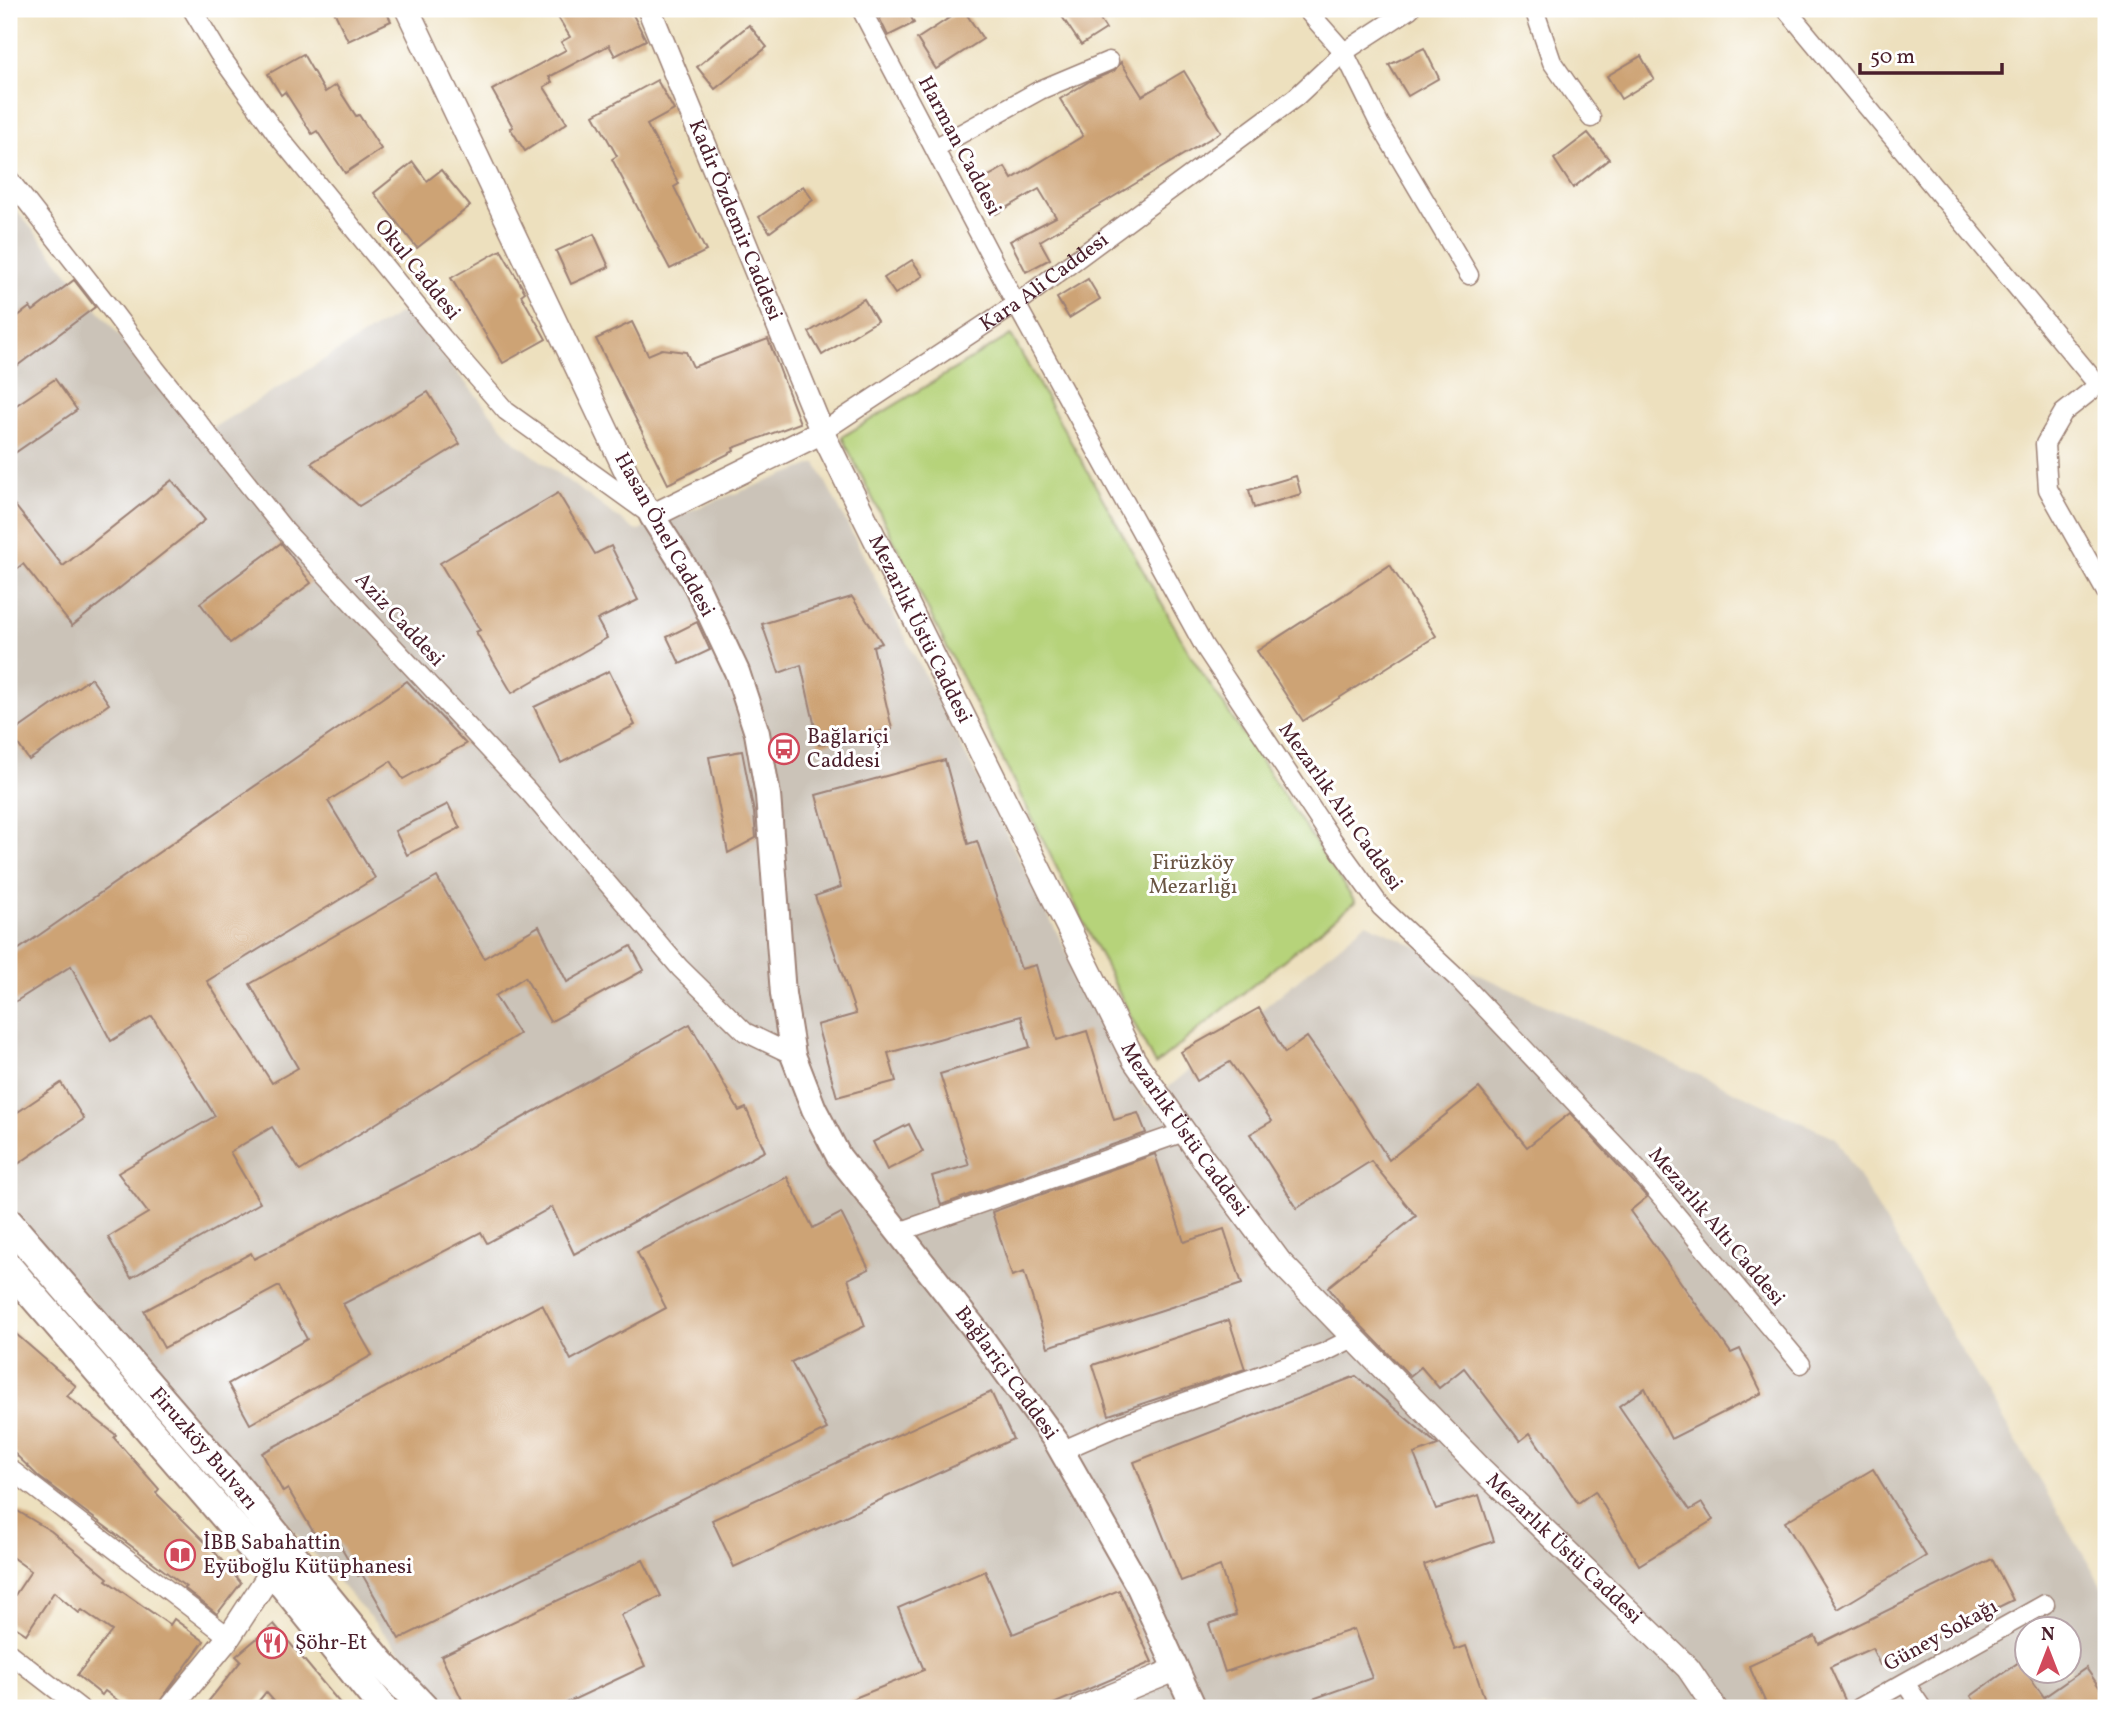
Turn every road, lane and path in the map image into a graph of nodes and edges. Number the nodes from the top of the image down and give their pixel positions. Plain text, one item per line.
1 (192, 9) edge
2 (407, 9) edge
3 (649, 9) edge
4 (861, 9) edge
5 (1306, 9) edge
6 (1410, 9) edge
7 (1534, 9) edge
8 (1786, 9) edge
9 (1345, 52) junction
10 (1109, 61) dead end
11 (1591, 118) dead end
12 (934, 148) junction
13 (9, 179) edge
14 (1469, 275) dead end
15 (1016, 304) junction
16 (2102, 382) edge
17 (821, 432) junction
18 (652, 516) junction
19 (2106, 592) edge
20 (793, 1055) junction
21 (1184, 1132) junction
22 (9, 1223) edge
23 (899, 1232) junction
24 (9, 1268) edge
25 (1355, 1337) junction
26 (1801, 1364) dead end
27 (1061, 1451) junction
28 (9, 1468) edge
29 (266, 1521) junction
30 (272, 1572) junction
31 (2045, 1604) dead end
32 (229, 1637) junction
33 (9, 1653) edge
34 (1177, 1669) junction
35 (1905, 1683) junction
36 (80, 1708) edge
37 (170, 1708) edge
38 (383, 1708) edge
39 (424, 1708) edge
40 (1082, 1708) edge
41 (1194, 1708) edge
42 (1715, 1708) edge
43 (1859, 1708) edge
44 (1922, 1708) edge

1 - 18 street, Okul Caddesi
2 - 18 street, Hasan Önel Caddesi
3 - 17 street, Kadir Özdemir Caddesi
4 - 12 street, Harman Caddesi
5 - 9 street
6 - 9 street, Kara Ali Caddesi
7 - 11 street
8 - 16 street
9 - 14 street
9 - 15 street, Kara Ali Caddesi
10 - 12 street
12 - 15 street, Harman Caddesi
13 - 20 street, Aziz Caddesi
15 - 17 street, Kara Ali Caddesi
15 - 26 street, Mezarlık Altı Caddesi
16 - 19 street
17 - 18 street, Kara Ali Caddesi
17 - 21 street, Mezarlık Üstü Caddesi
18 - 20 main road, Hasan Önel Caddesi
20 - 23 main road, Bağlariçi Caddesi
21 - 23 street
21 - 25 street, Mezarlık Üstü Caddesi
22 - 29 main road, Firuzköy Bulvarı
23 - 27 main road, Bağlariçi Caddesi
24 - 30 main road, Firuzköy Bulvarı
25 - 27 street
25 - 42 street, Mezarlık Üstü Caddesi
27 - 34 main road, Bağlariçi Caddesi
28 - 32 street
29 - 30 main road
29 - 39 main road, Firuzköy Bulvarı
30 - 32 street
30 - 38 main road, Firuzköy Bulvarı
31 - 35 street, Güney Sokağı
32 - 37 street
33 - 36 street
34 - 40 street
34 - 41 main road, Bağlariçi Caddesi
35 - 43 street, Güney Sokağı
35 - 44 street

